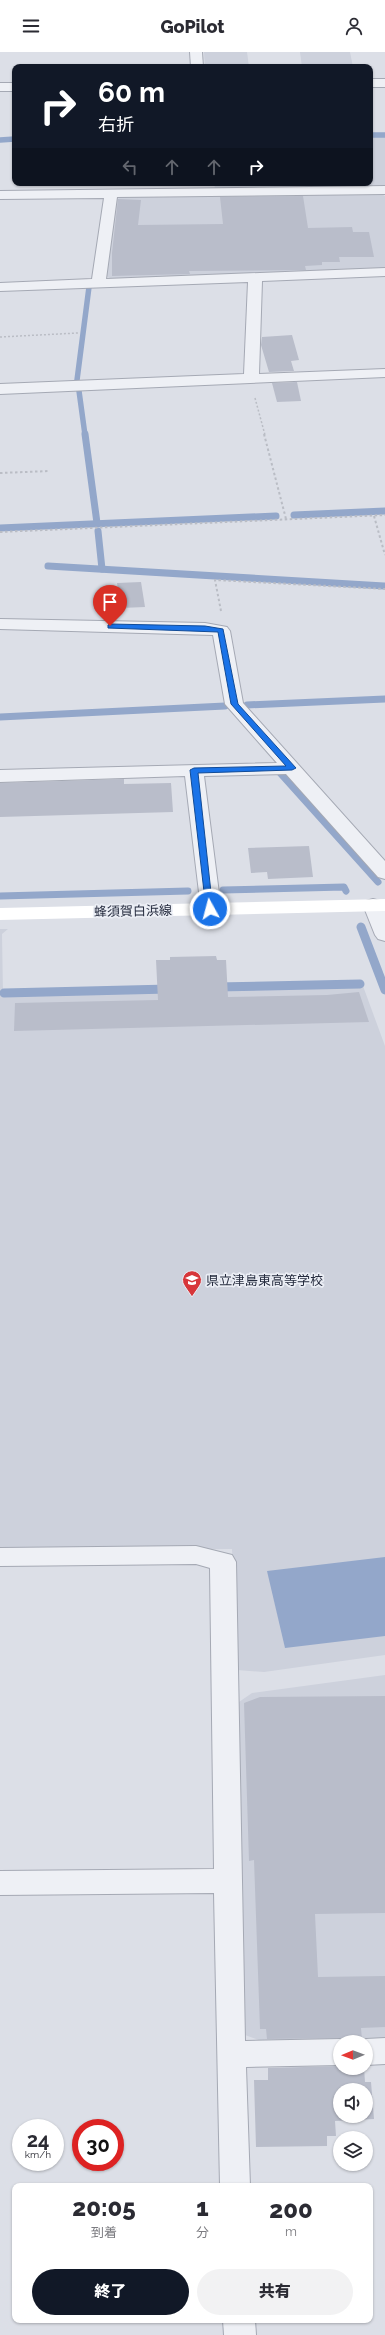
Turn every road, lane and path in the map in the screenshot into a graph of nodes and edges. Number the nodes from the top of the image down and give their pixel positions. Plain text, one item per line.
1 (196, 52) edge
2 (197, 64) edge
3 (373, 83) edge
4 (385, 83) edge
5 (0, 87) edge
6 (12, 87) edge
7 (207, 188) edge
8 (385, 190) edge
9 (111, 193) junction
10 (0, 195) edge
11 (385, 272) edge
12 (254, 276) junction
13 (98, 283) junction
14 (0, 287) edge
15 (78, 333) dead end
16 (0, 336) edge
17 (385, 373) edge
18 (250, 378) junction
19 (0, 389) edge
20 (50, 471) dead end
21 (0, 473) edge
22 (385, 515) edge
23 (374, 516) junction
24 (286, 519) junction
25 (0, 532) edge
26 (385, 555) edge
27 (385, 589) edge
28 (0, 624) edge
29 (221, 631) junction
30 (292, 768) junction
31 (194, 770) junction
32 (0, 776) edge
33 (385, 873) edge
34 (379, 905) edge
35 (210, 909) junction
36 (0, 914) edge
37 (385, 935) edge
38 (0, 1557) edge
39 (227, 1881) junction
40 (0, 1883) edge
41 (385, 2051) edge
42 (333, 2052) edge
43 (373, 2052) edge
44 (231, 2054) junction
45 (235, 2183) edge
46 (239, 2323) edge
47 (240, 2335) edge

1 - 2 street
3 - 4 street
5 - 6 street
7 - 8 street
7 - 9 street
9 - 10 street
9 - 13 street
11 - 12 street
12 - 13 street
12 - 18 street
13 - 14 street
15 - 16 path
17 - 18 street
18 - 19 street
18 - 24 path
20 - 21 path
22 - 23 path
23 - 24 path
23 - 26 path
24 - 25 path
27 - 29 path
28 - 29 street
29 - 30 street
30 - 31 street
30 - 33 street
31 - 32 street
31 - 35 street
34 - 35 main road, 蜂須賀白浜線
34 - 37 street
35 - 36 main road, 蜂須賀白浜線
38 - 39 street
39 - 40 street
39 - 44 street
41 - 43 street
42 - 44 street
44 - 45 street
46 - 47 street

